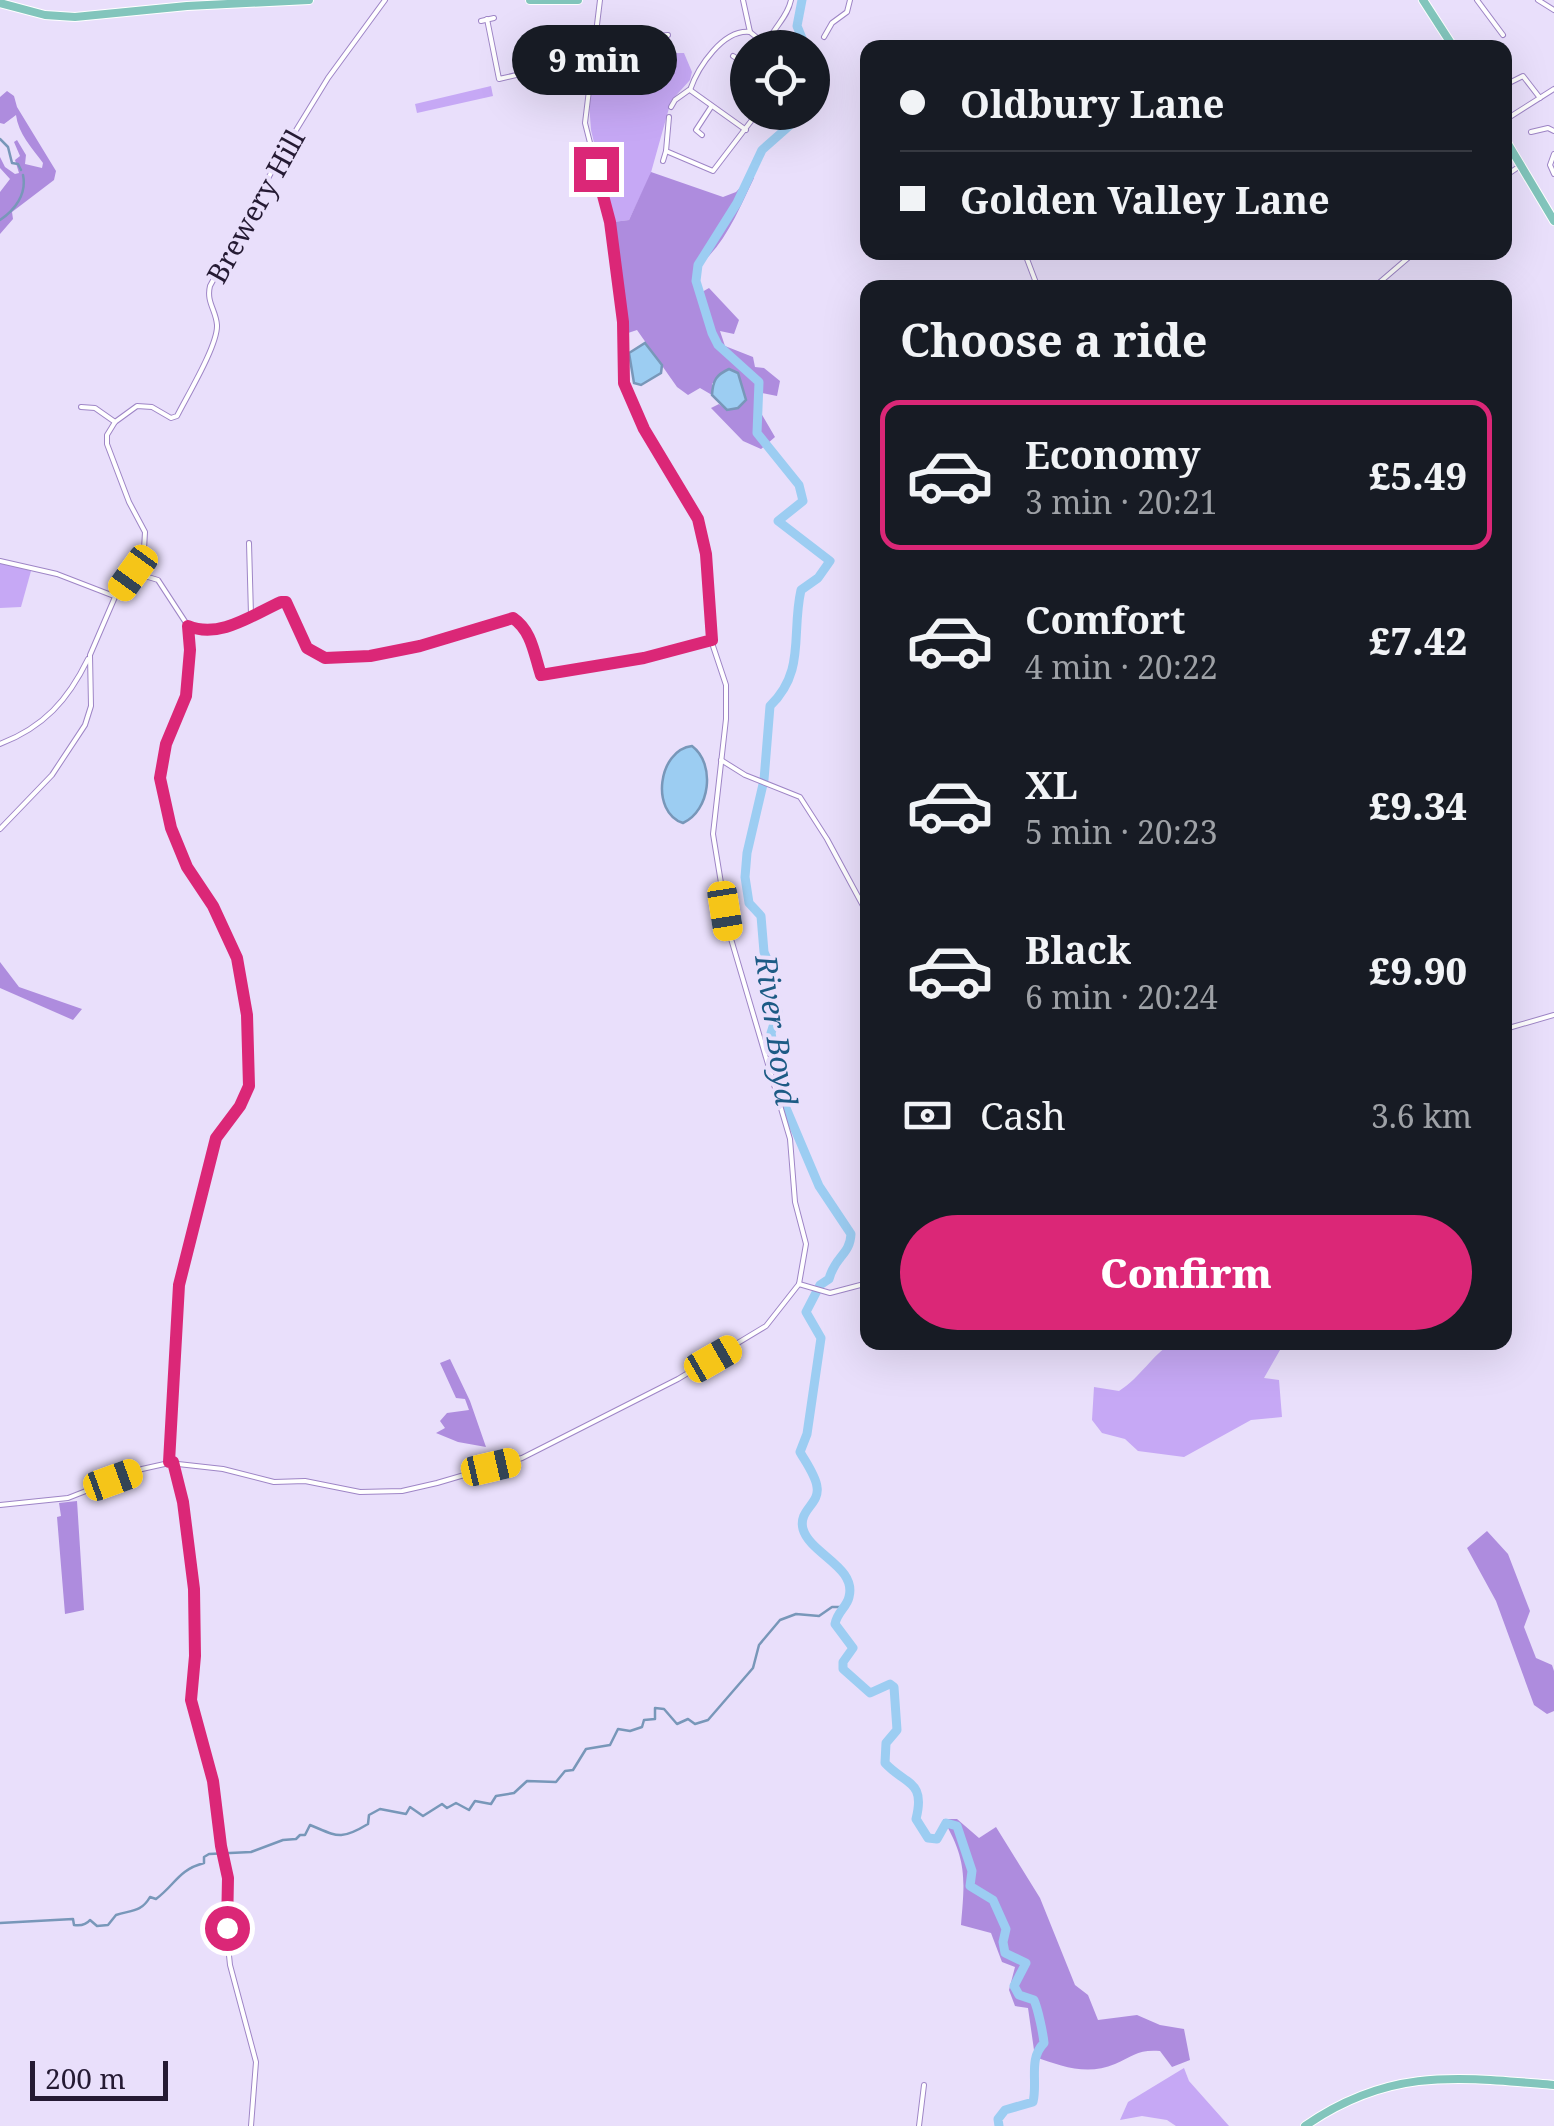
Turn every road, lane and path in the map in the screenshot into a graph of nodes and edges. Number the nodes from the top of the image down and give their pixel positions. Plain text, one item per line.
1 (309, 0) edge
2 (385, 0) edge
3 (530, 0) edge
4 (578, 0) edge
5 (600, 0) edge
6 (742, 0) edge
7 (792, 0) edge
8 (850, 0) edge
9 (1423, 0) edge
10 (1478, 0) edge
11 (1538, 0) edge
12 (0, 3) edge
13 (1554, 10) edge
14 (487, 19) dead end
15 (1502, 22) dead end
16 (1496, 26) junction
17 (750, 30) edge
18 (774, 30) edge
19 (828, 30) edge
20 (1503, 35) dead end
21 (668, 36) dead end
22 (730, 36) edge
23 (1449, 40) edge
24 (594, 42) junction
25 (590, 72) junction
26 (1512, 82) edge
27 (1554, 88) edge
28 (690, 90) junction
29 (1540, 98) junction
30 (671, 106) dead end
31 (711, 107) junction
32 (1512, 116) edge
33 (669, 117) dead end
34 (730, 119) edge
35 (746, 130) edge
36 (1554, 131) edge
37 (1535, 133) dead end
38 (702, 135) dead end
39 (666, 151) junction
40 (1512, 152) edge
41 (1554, 154) edge
42 (663, 161) dead end
43 (1520, 166) junction
44 (1512, 171) edge
45 (1554, 174) edge
46 (1554, 221) edge
47 (1028, 260) dead end
48 (1406, 260) edge
49 (1035, 280) edge
50 (1382, 280) edge
51 (81, 407) dead end
52 (115, 422) junction
53 (249, 543) dead end
54 (0, 561) edge
55 (133, 573) junction
56 (116, 597) junction
57 (251, 615) junction
58 (188, 626) junction
59 (712, 640) junction
60 (90, 654) junction
61 (0, 744) edge
62 (721, 760) junction
63 (0, 829) edge
64 (860, 900) edge
65 (1554, 1016) edge
66 (1512, 1027) edge
67 (799, 1284) junction
68 (860, 1285) edge
69 (171, 1462) junction
70 (0, 1505) edge
71 (924, 2085) dead end
72 (1554, 2086) edge
73 (252, 2126) edge
74 (919, 2126) edge
75 (1305, 2126) edge

1 - 12 main road
2 - 52 street, Brewery Hill
3 - 4 main road
5 - 24 street
6 - 17 street
7 - 18 street
8 - 19 street
9 - 23 main road
10 - 16 street
11 - 13 street
14 - 25 street
15 - 16 street
16 - 20 street
21 - 24 street
22 - 28 street
24 - 25 street
25 - 59 street
26 - 29 street
27 - 29 street
28 - 30 street
28 - 31 street
29 - 32 street
31 - 34 street
31 - 38 street
33 - 39 street
35 - 39 street
36 - 37 street
39 - 42 street
40 - 43 main road
41 - 45 street
43 - 44 street
43 - 46 main road
47 - 49 street
48 - 50 street
51 - 52 street
52 - 55 street
53 - 57 street
54 - 56 street
55 - 56 street
55 - 58 street
56 - 60 street
57 - 58 street
57 - 59 street
58 - 69 street
59 - 62 street
60 - 61 street
60 - 63 street
62 - 64 street
62 - 67 street
65 - 66 street
67 - 68 street
67 - 69 street
69 - 70 street
69 - 73 street
71 - 74 street
72 - 75 main road

